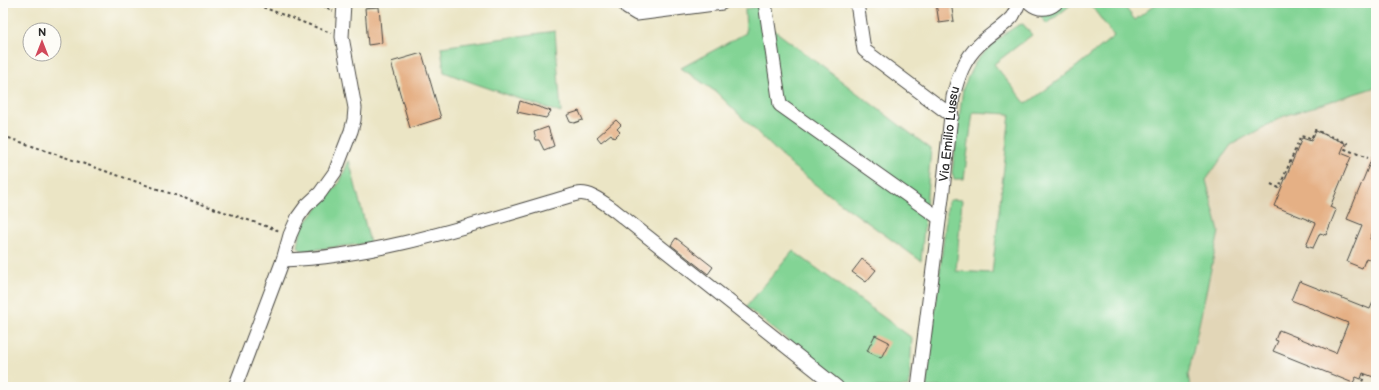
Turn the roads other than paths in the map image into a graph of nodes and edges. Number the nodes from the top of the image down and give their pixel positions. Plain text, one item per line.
1 (344, 3) edge
2 (624, 3) edge
3 (722, 3) edge
4 (765, 3) edge
5 (857, 3) edge
6 (1019, 3) edge
7 (1056, 3) edge
8 (1034, 6) edge
9 (1012, 16) junction
10 (952, 116) junction
11 (939, 218) junction
12 (283, 260) junction
13 (235, 387) edge
14 (837, 387) edge
15 (918, 387) edge

1 - 12 street
2 - 3 street
4 - 11 street
5 - 10 street
6 - 9 street, Via Emilio Lussu
7 - 8 street, Via Emilio Lussu
8 - 9 street, Via Emilio Lussu
9 - 10 street, Via Emilio Lussu
10 - 11 street, Via Emilio Lussu
11 - 15 street, Via Emilio Lussu
12 - 13 street
12 - 14 street

